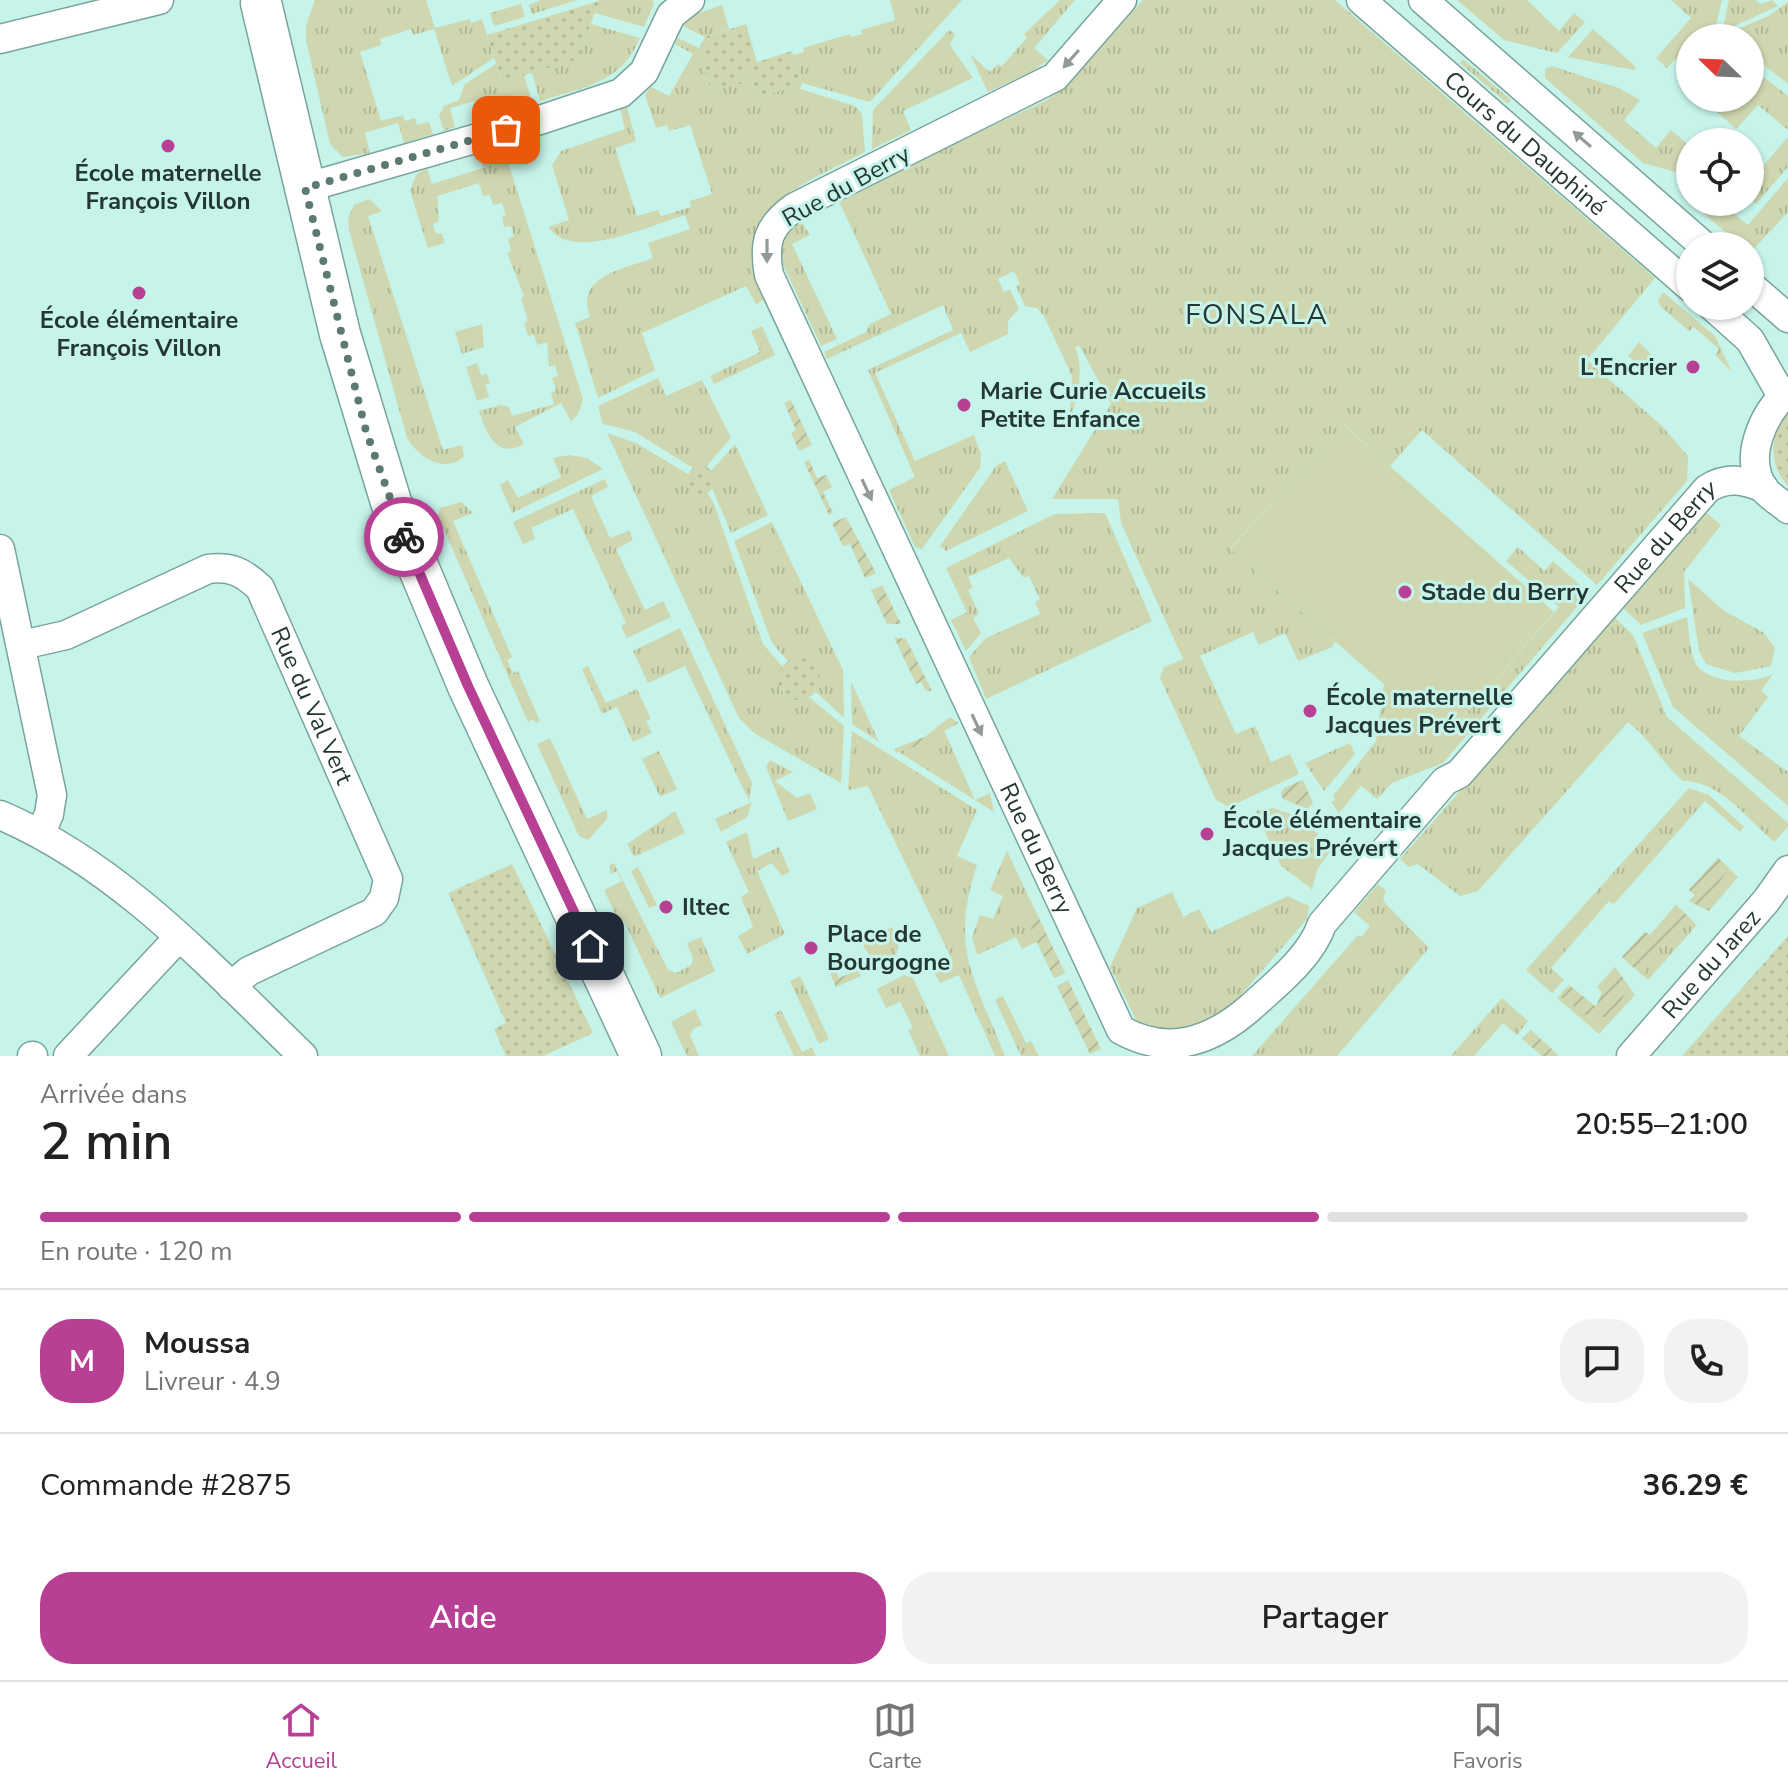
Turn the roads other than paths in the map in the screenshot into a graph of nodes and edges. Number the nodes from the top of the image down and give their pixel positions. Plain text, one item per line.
1 (159, 0) edge
2 (690, 0) edge
3 (1122, 0) edge
4 (1423, 0) edge
5 (261, 1) edge
6 (1369, 3) edge
7 (1394, 30) junction
8 (0, 39) edge
9 (1622, 174) junction
10 (305, 188) junction
11 (1645, 194) junction
12 (1594, 203) junction
13 (1616, 223) junction
14 (1688, 232) edge
15 (1676, 275) edge
16 (1764, 297) edge
17 (1788, 318) edge
18 (1728, 320) edge
19 (1785, 394) edge
20 (1764, 488) junction
21 (1788, 509) edge
22 (2, 566) edge
23 (22, 645) junction
24 (0, 815) edge
25 (41, 832) junction
26 (1788, 870) edge
27 (179, 937) junction
28 (231, 986) junction
29 (68, 1056) edge
30 (303, 1056) edge
31 (641, 1056) edge
32 (1631, 1056) edge

1 - 8 street
2 - 10 street
3 -> 20 street, Rue du Berry
4 - 7 street
9 -> 4 street, Cours du Dauphiné
5 - 10 street
6 - 7 street, Cours du Dauphiné
7 - 12 street, Cours du Dauphiné
9 - 11 street, Cours du Dauphiné
9 - 12 street
10 - 31 street
11 - 13 street
11 - 14 street, Cours du Dauphiné
12 - 13 street, Cours du Dauphiné
13 - 15 street, Cours du Dauphiné
16 - 17 street
18 - 19 street
19 - 20 street
20 - 21 street
22 - 23 street
23 - 25 street
23 - 28 street, Rue du Val Vert
24 - 25 street
25 - 27 street
26 - 32 street, Rue du Jarez
27 - 28 street
27 - 29 street
28 - 30 street

